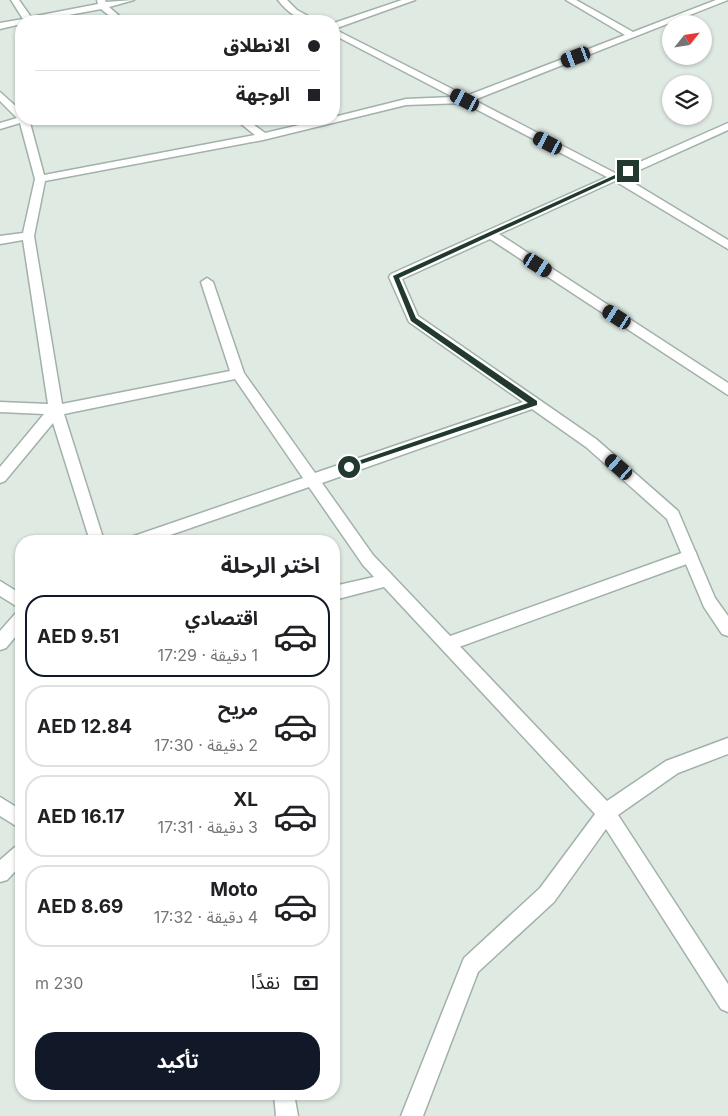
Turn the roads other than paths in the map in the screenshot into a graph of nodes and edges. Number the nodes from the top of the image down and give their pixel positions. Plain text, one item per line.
1 (15, 0) edge
2 (130, 0) edge
3 (282, 0) edge
4 (411, 0) edge
5 (570, 0) edge
6 (724, 0) edge
7 (102, 3) edge
8 (25, 15) edge
9 (46, 15) edge
10 (115, 15) edge
11 (300, 15) edge
12 (15, 22) edge
13 (340, 24) edge
14 (0, 26) edge
15 (340, 35) edge
16 (632, 35) junction
17 (0, 94) edge
18 (465, 100) junction
19 (15, 110) edge
20 (340, 118) edge
21 (15, 121) edge
22 (25, 125) edge
23 (248, 125) edge
24 (312, 125) edge
25 (0, 126) edge
26 (728, 126) edge
27 (263, 137) junction
28 (615, 177) junction
29 (40, 179) junction
30 (491, 234) junction
31 (28, 236) junction
32 (0, 240) edge
33 (728, 245) edge
34 (207, 282) dead end
35 (238, 374) junction
36 (728, 390) edge
37 (534, 403) junction
38 (0, 407) edge
39 (56, 410) junction
40 (0, 477) edge
41 (311, 480) junction
42 (95, 535) edge
43 (153, 535) edge
44 (690, 556) junction
45 (387, 580) junction
46 (0, 588) edge
47 (340, 592) edge
48 (15, 598) edge
49 (15, 626) edge
50 (728, 629) edge
51 (0, 642) edge
52 (448, 644) junction
53 (728, 746) edge
54 (0, 806) edge
55 (606, 813) junction
56 (15, 816) edge
57 (15, 859) edge
58 (0, 873) edge
59 (728, 1002) edge
60 (285, 1100) edge
61 (287, 1116) edge
62 (412, 1116) edge

1 - 8 street
2 - 7 street
3 - 11 street
4 - 13 street
5 - 16 street
6 - 16 street
7 - 9 street
7 - 10 street
12 - 14 street
15 - 18 street
16 - 18 street
17 - 19 street
18 - 20 street
18 - 28 street
21 - 25 street
22 - 29 street
23 - 27 street
24 - 27 street
26 - 28 street
27 - 29 street
28 - 30 street
28 - 33 street
29 - 31 street
30 - 36 street
30 - 37 street
31 - 32 street
31 - 39 street
34 - 35 street
35 - 39 street
35 - 41 street
37 - 41 street
37 - 44 street
38 - 39 street
39 - 40 street
39 - 42 street
41 - 43 street
41 - 45 street
44 - 50 street
44 - 52 street
45 - 47 street
45 - 52 street
46 - 48 street
49 - 51 street
52 - 55 street
53 - 55 street
54 - 56 street
55 - 59 street
55 - 62 street
57 - 58 street
60 - 61 street

